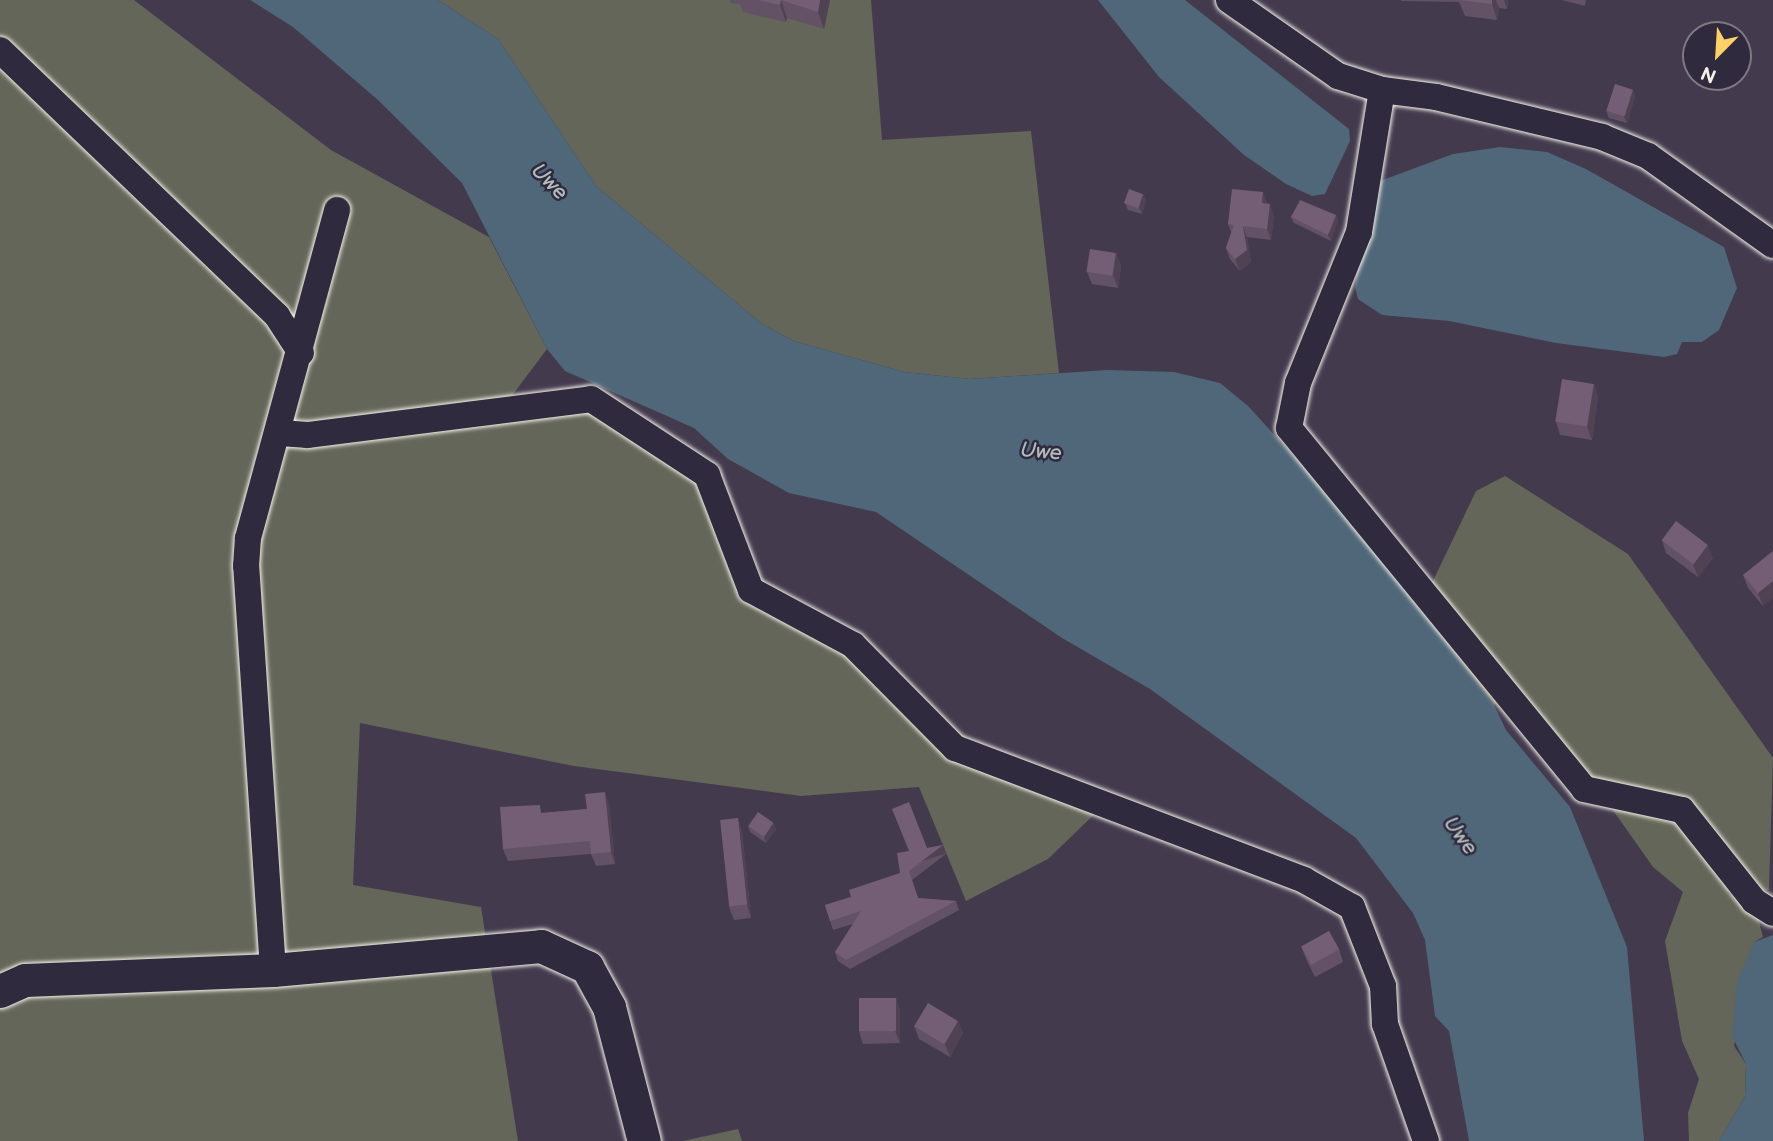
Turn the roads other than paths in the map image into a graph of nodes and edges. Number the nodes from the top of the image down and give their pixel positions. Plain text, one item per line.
1 (1229, 0) edge
2 (0, 50) edge
3 (1382, 90) junction
4 (337, 210) dead end
5 (1773, 246) edge
6 (301, 353) junction
7 (279, 433) junction
8 (1773, 913) edge
9 (273, 970) junction
10 (0, 991) edge
11 (644, 1141) edge
12 (1426, 1141) edge

1 - 3 street
2 - 6 street
3 - 5 street
3 - 8 street
4 - 6 street
6 - 7 street
7 - 9 street
7 - 12 street
9 - 10 main road
9 - 11 main road

